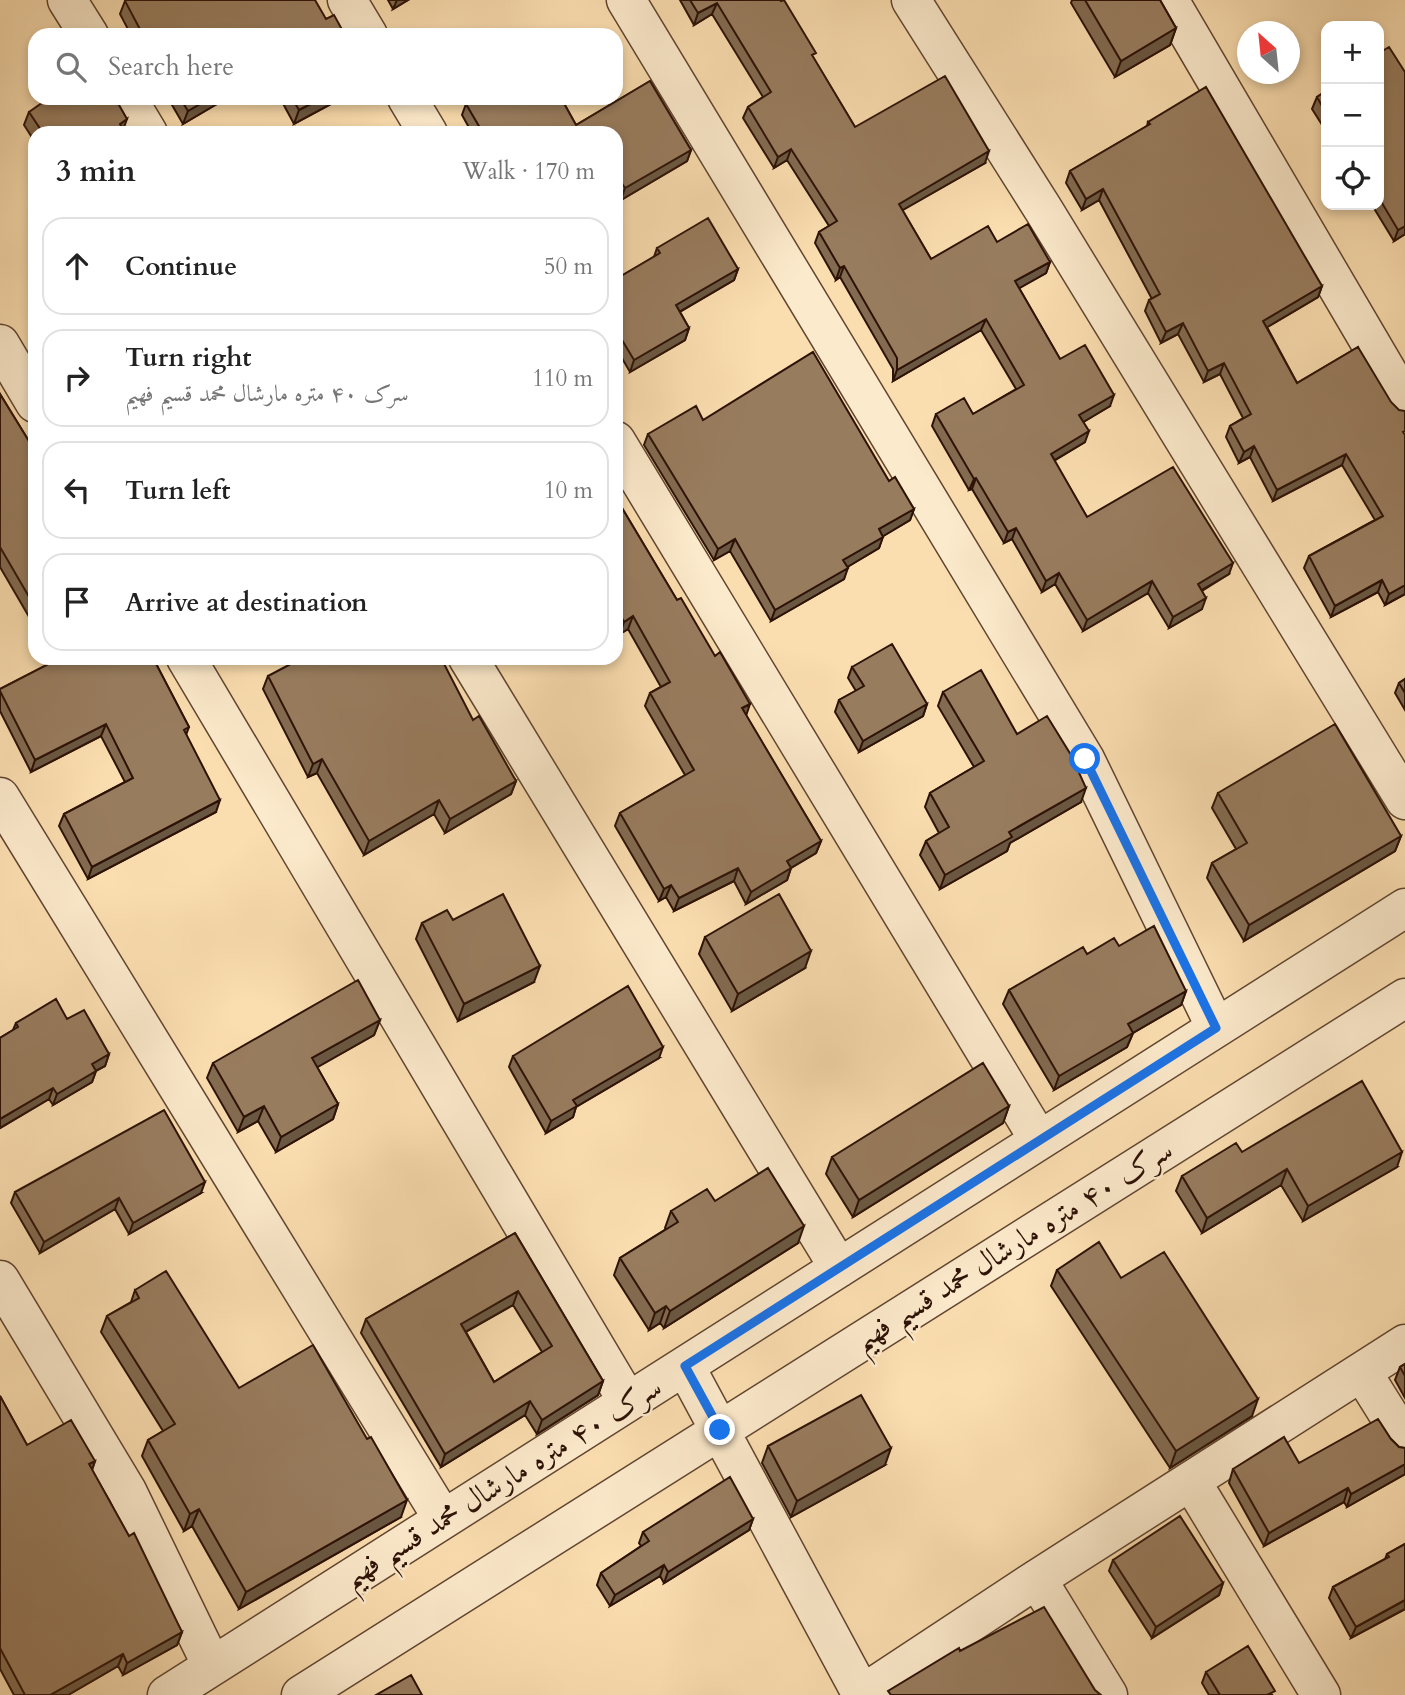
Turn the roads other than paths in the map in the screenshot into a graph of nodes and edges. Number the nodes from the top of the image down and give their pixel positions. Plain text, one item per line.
1 (67, 0) edge
2 (347, 0) edge
3 (626, 0) edge
4 (911, 0) edge
5 (1169, 0) edge
6 (85, 28) edge
7 (364, 28) edge
8 (131, 105) edge
9 (411, 105) edge
10 (144, 126) edge
11 (424, 126) edge
12 (0, 344) edge
13 (28, 391) edge
14 (1405, 402) edge
15 (623, 453) edge
16 (190, 665) edge
17 (472, 665) edge
18 (0, 797) edge
19 (1405, 800) edge
20 (1405, 908) edge
21 (1401, 1009) edge
22 (1216, 1028) junction
23 (1039, 1140) junction
24 (839, 1268) junction
25 (0, 1280) edge
26 (1405, 1344) edge
27 (685, 1366) junction
28 (1362, 1372) junction
29 (628, 1402) junction
30 (720, 1430) junction
31 (1405, 1441) edge
32 (1191, 1481) junction
33 (443, 1520) junction
34 (1037, 1579) junction
35 (212, 1666) junction
36 (167, 1695) edge
37 (301, 1695) edge
38 (862, 1695) edge
39 (1108, 1695) edge
40 (1321, 1695) edge

1 - 6 street
2 - 7 street
3 - 22 street
4 - 19 street
5 - 14 street
8 - 10 street
9 - 11 street
12 - 13 street
15 - 23 street
16 - 29 street
17 - 24 street
18 - 33 street
20 - 22 street, سرک ۴۰ متره مارشال محمد قسیم فهیم
21 - 30 street, سرک ۴۰ متره مارشال محمد قسیم فهیم
22 - 23 street, سرک ۴۰ متره مارشال محمد قسیم فهیم
23 - 24 street, سرک ۴۰ متره مارشال محمد قسیم فهیم
24 - 27 street, سرک ۴۰ متره مارشال محمد قسیم فهیم
25 - 35 street
26 - 28 street
27 - 29 street, سرک ۴۰ متره مارشال محمد قسیم فهیم
27 - 30 street
28 - 31 street
28 - 32 street
29 - 33 street, سرک ۴۰ متره مارشال محمد قسیم فهیم
30 - 37 street, سرک ۴۰ متره مارشال محمد قسیم فهیم
30 - 38 street
32 - 34 street
32 - 40 street
33 - 35 street, سرک ۴۰ متره مارشال محمد قسیم فهیم
34 - 38 street
34 - 39 street
35 - 36 street, سرک ۴۰ متره مارشال محمد قسیم فهیم

